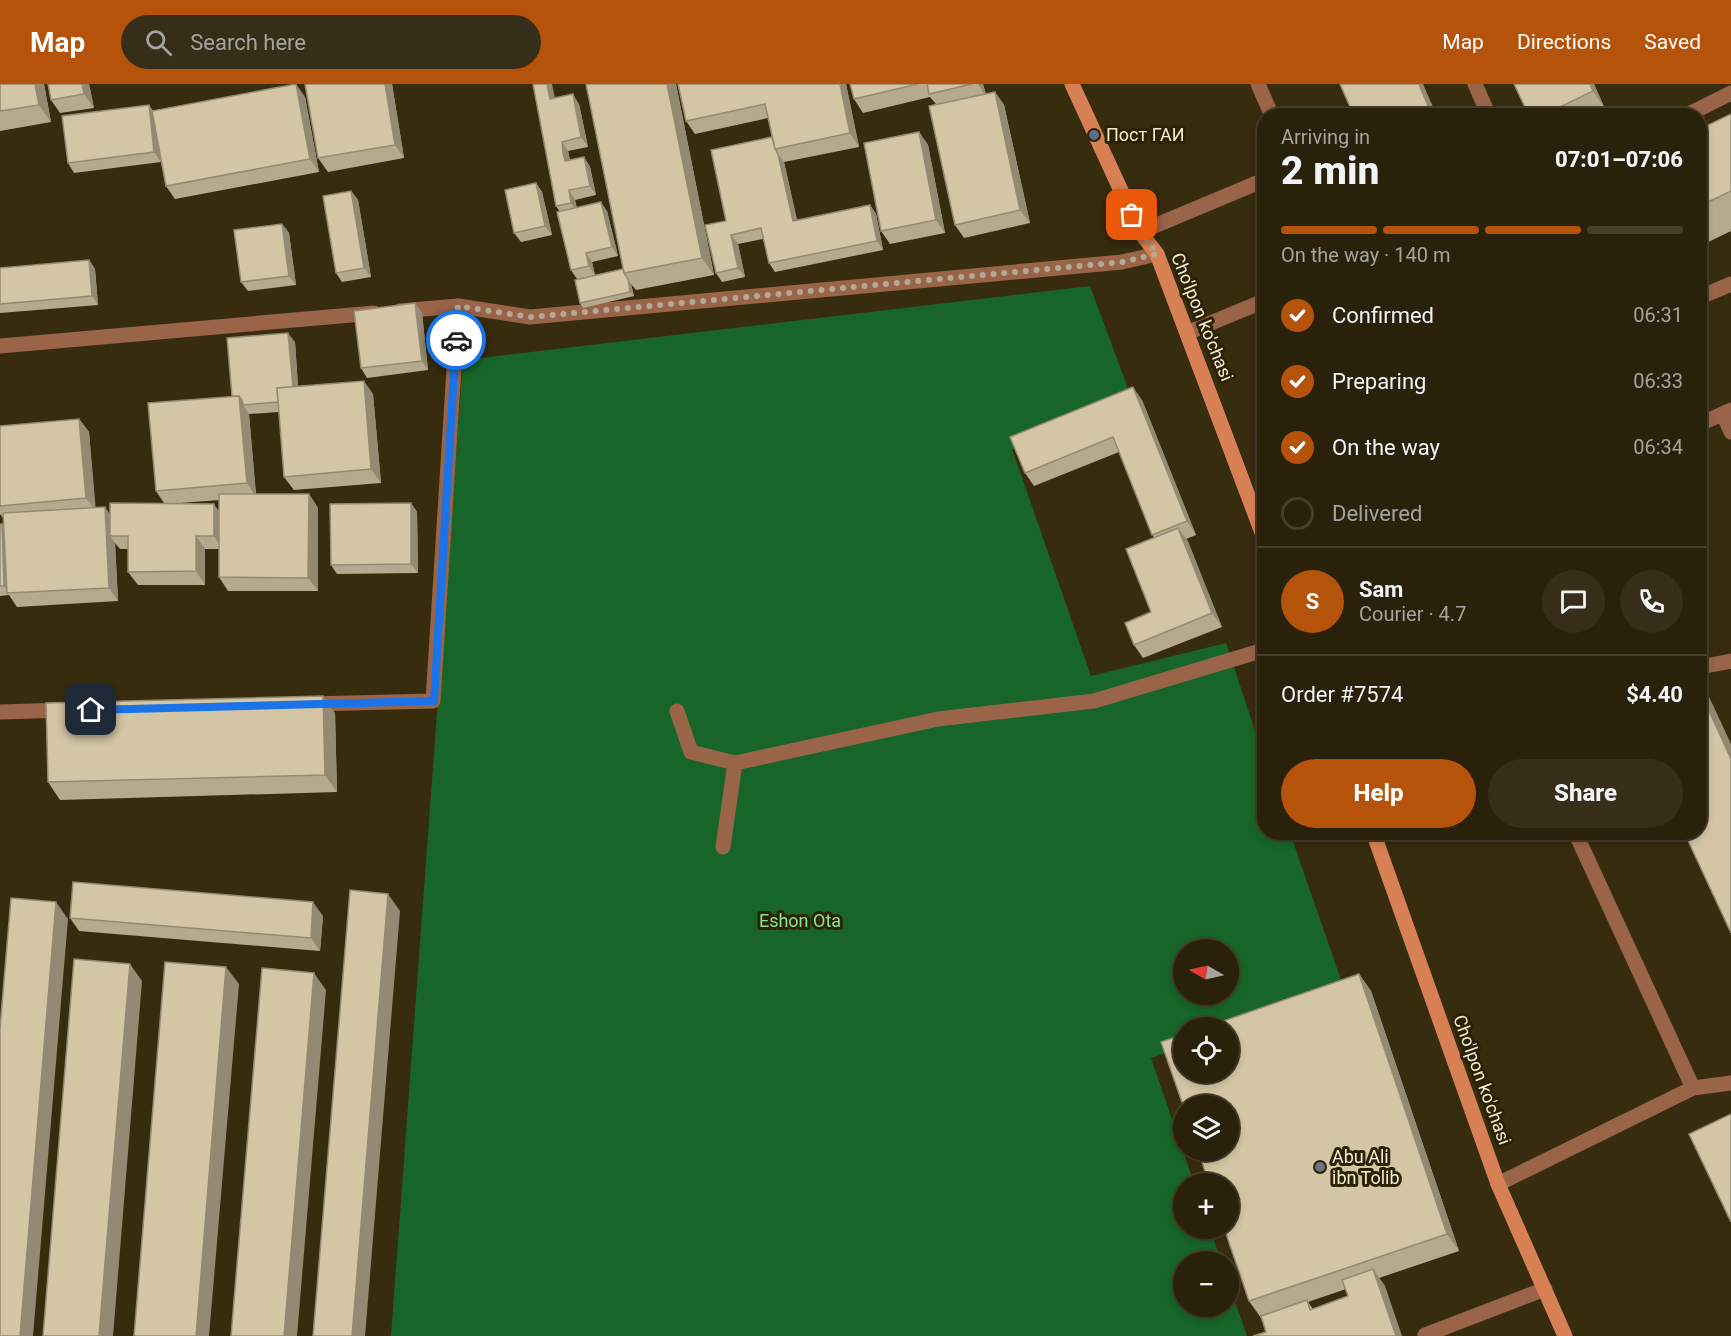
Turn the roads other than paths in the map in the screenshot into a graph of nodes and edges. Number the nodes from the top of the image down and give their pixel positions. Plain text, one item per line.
1 (1072, 84) edge
2 (1258, 84) edge
3 (1475, 84) edge
4 (1731, 93) edge
5 (1268, 108) edge
6 (1486, 108) edge
7 (1701, 108) edge
8 (1257, 183) edge
9 (1140, 232) junction
10 (1157, 254) junction
11 (1731, 284) edge
12 (1707, 294) edge
13 (1257, 304) edge
14 (458, 306) junction
15 (1189, 332) junction
16 (0, 346) edge
17 (1727, 412) edge
18 (1707, 421) edge
19 (1731, 432) edge
20 (1257, 519) edge
21 (1257, 653) edge
22 (1731, 661) edge
23 (1707, 666) edge
24 (293, 705) edge
25 (82, 710) edge
26 (677, 711) dead end
27 (0, 712) edge
28 (735, 763) junction
29 (1376, 840) edge
30 (1579, 840) edge
31 (723, 847) dead end
32 (1731, 1083) edge
33 (1694, 1088) junction
34 (1498, 1184) junction
35 (1545, 1289) junction
36 (1425, 1335) edge
37 (1565, 1336) edge

1 - 9 main road, Cho'lpon ko'chasi
2 - 5 street
3 - 6 street
4 - 7 street
8 - 9 street
9 - 10 main road, Cho'lpon ko'chasi
10 - 14 street
10 - 15 main road, Cho'lpon ko'chasi
11 - 12 street
13 - 15 street
14 - 16 street
14 - 24 street
15 - 20 main road, Cho'lpon ko'chasi
17 - 18 street
17 - 19 street
21 - 28 street
22 - 23 street
25 - 27 street
26 - 28 street
28 - 31 street
29 - 34 main road, Cho'lpon ko'chasi
30 - 33 street
32 - 33 street
33 - 34 street
34 - 35 main road, Cho'lpon ko'chasi
35 - 36 street
35 - 37 main road, Cho'lpon ko'chasi

